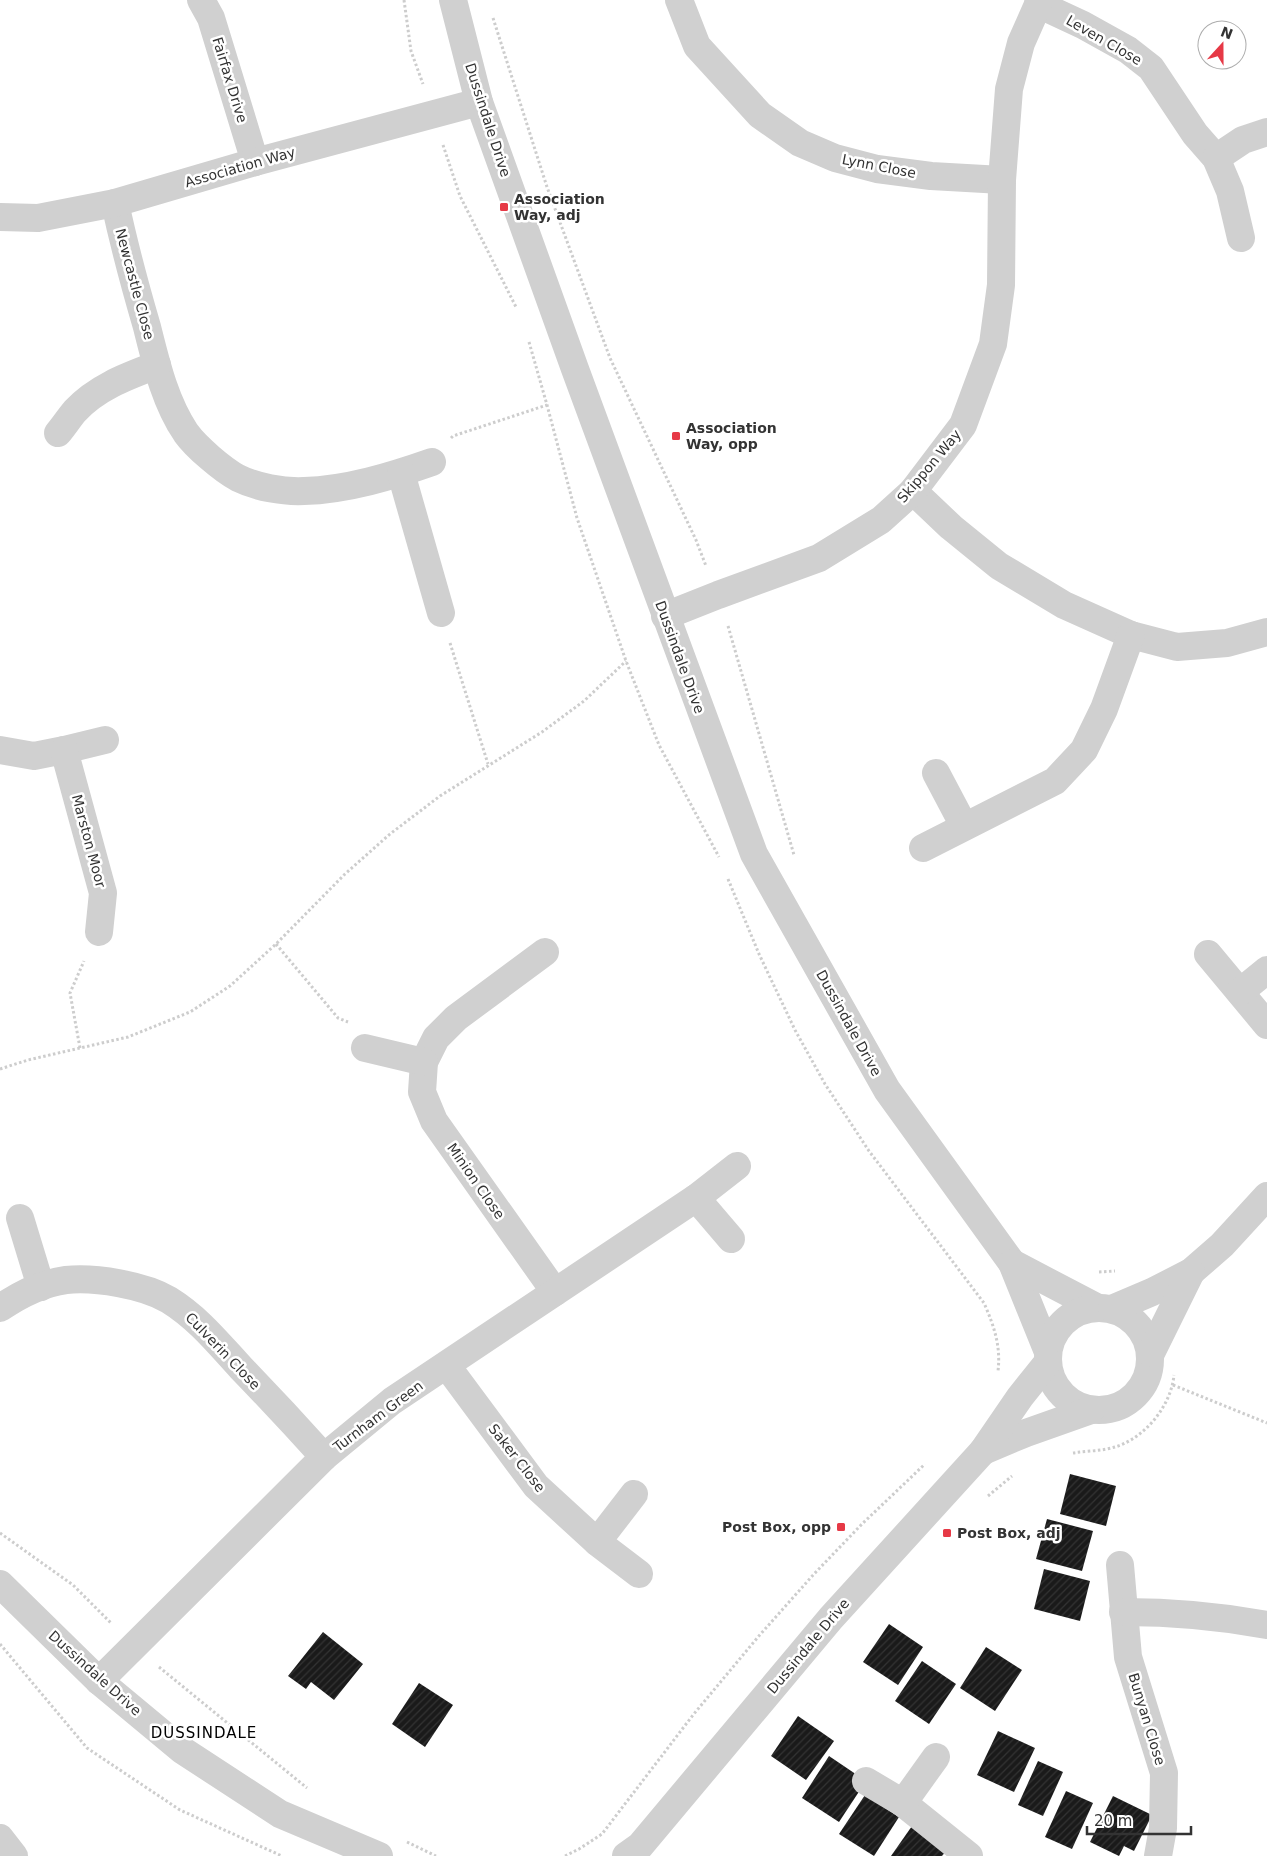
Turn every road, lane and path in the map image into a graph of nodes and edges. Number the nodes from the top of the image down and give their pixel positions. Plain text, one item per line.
1 (201, 0) edge
2 (404, 0) edge
3 (452, 0) edge
4 (679, 0) edge
5 (1039, 2) edge
6 (492, 16) dead end
7 (479, 102) junction
8 (434, 115) junction
9 (1267, 132) edge
10 (1216, 158) junction
11 (255, 162) junction
12 (1002, 180) junction
13 (114, 203) junction
14 (0, 216) edge
15 (1241, 238) dead end
16 (520, 315) dead end
17 (526, 334) dead end
18 (157, 365) junction
19 (548, 404) junction
20 (58, 433) dead end
21 (432, 462) joint
22 (402, 473) junction
23 (912, 491) junction
24 (718, 595) junction
25 (441, 613) joint
26 (665, 616) junction
27 (1267, 632) edge
28 (1131, 635) junction
29 (626, 661) junction
30 (105, 740) dead end
31 (0, 750) edge
32 (64, 750) junction
33 (488, 764) junction
34 (936, 774) dead end
35 (964, 826) junction
36 (923, 848) dead end
37 (795, 858) dead end
38 (723, 865) dead end
39 (727, 874) dead end
40 (98, 932) joint
41 (276, 944) junction
42 (545, 952) dead end
43 (1208, 954) dead end
44 (1267, 970) edge
45 (1240, 992) junction
46 (1267, 1025) edge
47 (80, 1048) junction
48 (365, 1048) joint
49 (424, 1062) junction
50 (0, 1069) edge
51 (737, 1166) dead end
52 (1267, 1196) edge
53 (696, 1198) junction
54 (20, 1218) dead end
55 (731, 1239) dead end
56 (1012, 1263) junction
57 (1121, 1270) dead end
58 (1098, 1272) dead end
59 (1190, 1272) junction
60 (41, 1287) junction
61 (555, 1292) junction
62 (0, 1308) edge
63 (1104, 1308) junction
64 (1151, 1353) junction
65 (1048, 1357) junction
66 (447, 1366) junction
67 (1174, 1370) dead end
68 (997, 1378) dead end
69 (1173, 1386) junction
70 (1091, 1410) junction
71 (1267, 1423) edge
72 (983, 1451) junction
73 (1064, 1454) dead end
74 (324, 1457) junction
75 (927, 1462) dead end
76 (1012, 1475) dead end
77 (634, 1494) dead end
78 (984, 1500) dead end
79 (0, 1534) edge
80 (597, 1542) junction
81 (1120, 1564) dead end
82 (639, 1574) dead end
83 (0, 1584) edge
84 (1123, 1612) junction
85 (1267, 1625) edge
86 (0, 1644) edge
87 (134, 1647) junction
88 (99, 1681) junction
89 (936, 1757) dead end
90 (866, 1781) dead end
91 (309, 1790) dead end
92 (903, 1803) junction
93 (0, 1838) edge
94 (401, 1839) dead end
95 (635, 1853) edge
96 (14, 1856) edge
97 (282, 1856) edge
98 (379, 1856) edge
99 (436, 1856) edge
100 (565, 1856) edge
101 (969, 1856) edge
102 (1158, 1856) edge

1 - 11 street, Fairfax Drive
2 - 8 path
3 - 7 street, Dussindale Drive
4 - 12 street, Lynn Close
5 - 10 street, Leven Close
5 - 12 street, Skippon Way
6 - 24 path
7 - 8 street, Association Way
7 - 26 street, Dussindale Drive
8 - 11 street, Association Way
8 - 16 path
9 - 10 street
10 - 15 street, Leven Close
11 - 13 street, Association Way
12 - 23 street, Skippon Way
13 - 14 street, Association Way
13 - 18 street, Newcastle Close
17 - 19 path
18 - 20 street
18 - 22 street, Newcastle Close
19 - 21 path
19 - 29 path
21 - 22 street, Newcastle Close
22 - 25 street
23 - 24 street, Skippon Way
23 - 28 street
24 - 26 street, Skippon Way
24 - 37 path
25 - 33 path
26 - 56 street, Dussindale Drive
27 - 28 street
28 - 35 street
29 - 33 path
29 - 38 path
30 - 32 street
31 - 32 street
32 - 40 street, Marston Moor
33 - 41 path
34 - 35 street
35 - 36 street
39 - 68 path
40 - 47 path
41 - 47 path
41 - 48 path
42 - 49 street, Minion Close
43 - 45 street
44 - 45 street
45 - 46 street
47 - 50 path
48 - 49 street
49 - 61 street, Minion Close
51 - 53 street, Turnham Green
52 - 59 street
53 - 55 street
53 - 61 street, Turnham Green
54 - 60 street
56 - 63 street, Dussindale Drive
56 - 65 street, Dussindale Drive
57 - 58 path
59 - 63 street
59 - 64 street
60 - 62 street, Culverin Close
60 - 74 street, Culverin Close
61 - 66 street, Turnham Green
63 - 64 street, Dussindale Drive
63 - 65 street, Dussindale Drive
64 - 70 street, Dussindale Drive
65 - 70 street, Dussindale Drive
65 - 72 street, Dussindale Drive
66 - 74 street, Turnham Green
66 - 80 street, Saker Close
67 - 69 path
69 - 71 path
69 - 73 path
70 - 72 street, Dussindale Drive
72 - 95 street, Dussindale Drive
74 - 87 street, Turnham Green
75 - 100 path
76 - 78 path
77 - 80 street
79 - 87 path
80 - 82 street, Saker Close
81 - 84 street, Bunyan Close
83 - 88 street, Dussindale Drive
84 - 85 street
84 - 102 street, Bunyan Close
86 - 97 path
87 - 88 street, Turnham Green
87 - 91 path
88 - 98 street, Dussindale Drive
89 - 92 street
90 - 92 street
92 - 101 street
93 - 96 street
94 - 99 path

